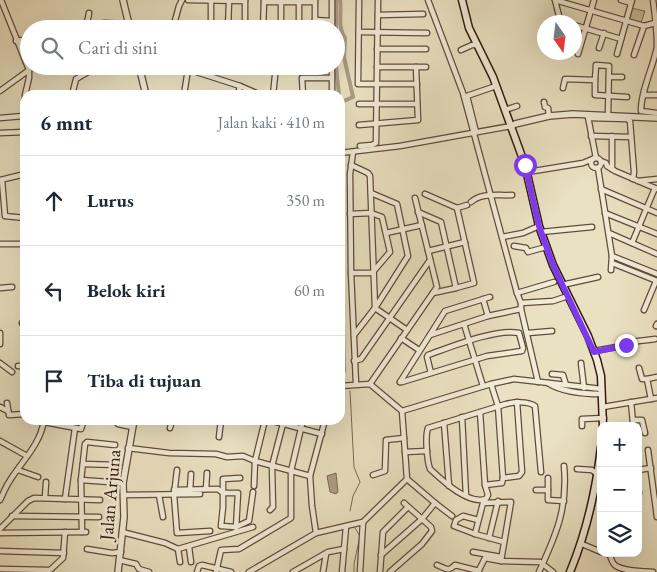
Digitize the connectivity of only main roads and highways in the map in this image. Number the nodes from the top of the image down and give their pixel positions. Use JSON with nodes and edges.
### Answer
{"nodes":[{"id":1,"x":462,"y":0,"type":"edge"},
{"id":2,"x":604,"y":422,"type":"edge"},
{"id":3,"x":597,"y":481,"type":"edge"},
{"id":4,"x":570,"y":572,"type":"edge"}],
"edges":[{"from":1,"to":2,"type":"main road"},
{"from":3,"to":4,"type":"main road"}]}
